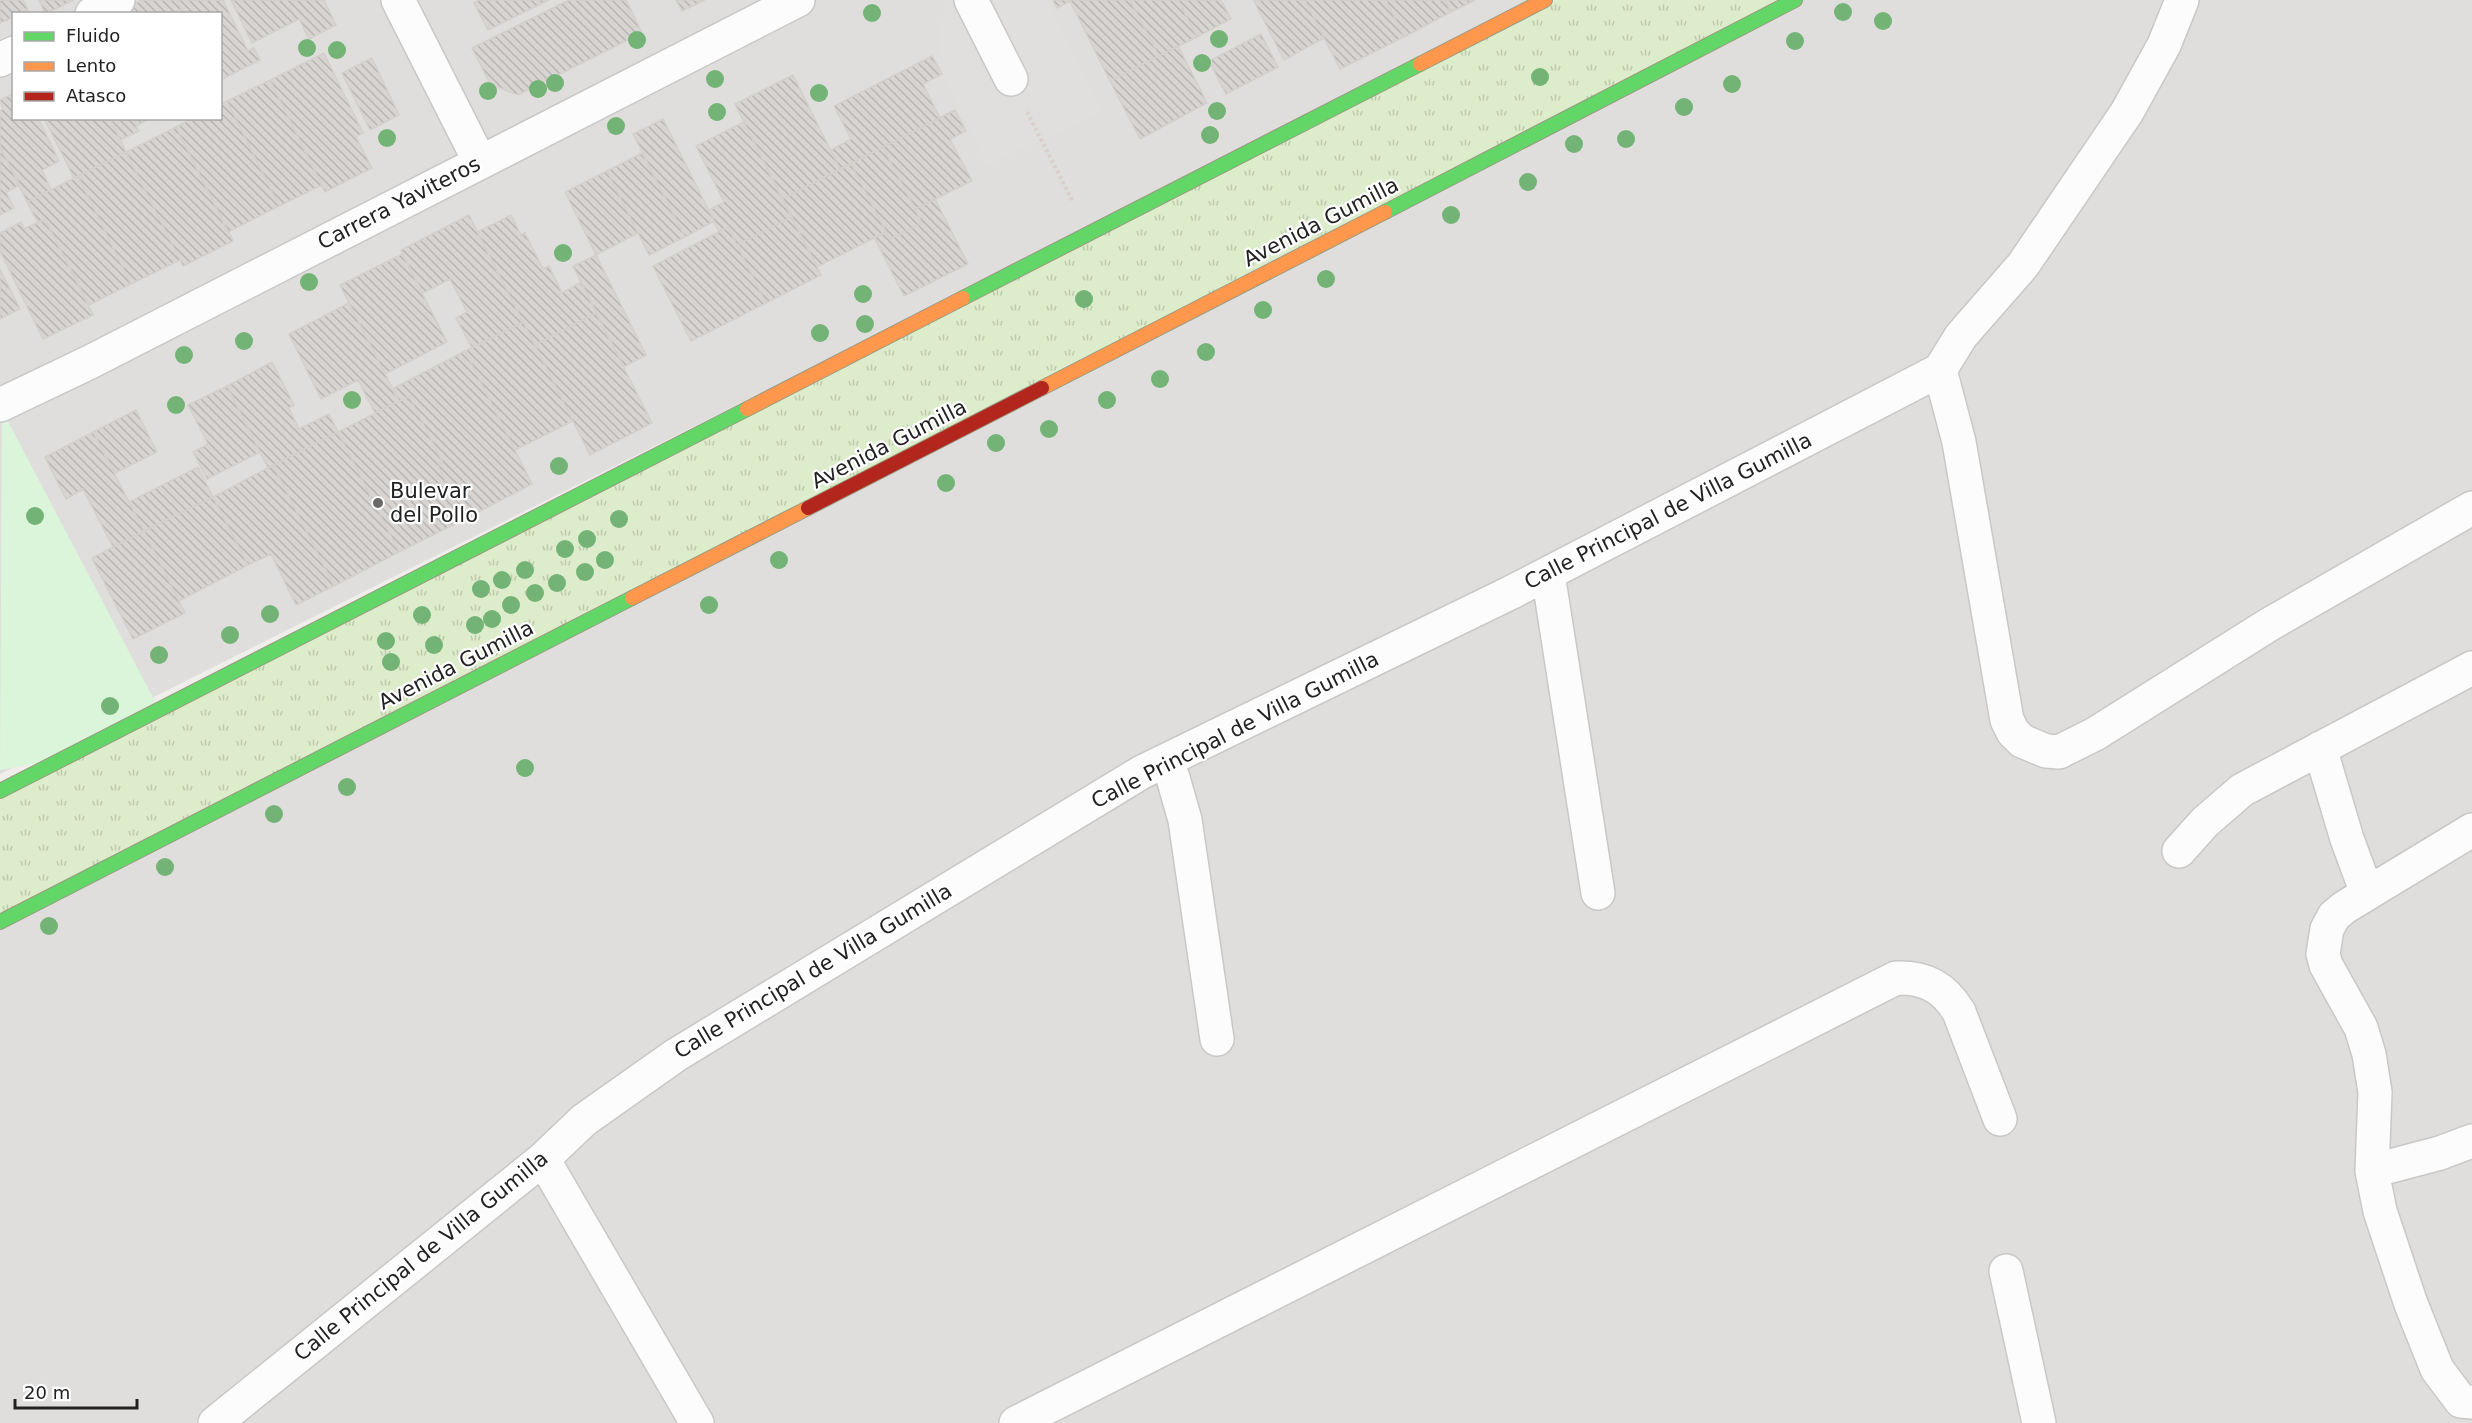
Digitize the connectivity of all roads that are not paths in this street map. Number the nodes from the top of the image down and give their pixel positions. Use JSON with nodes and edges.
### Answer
{"nodes":[{"id":1,"x":118,"y":0,"type":"edge"},
{"id":2,"x":398,"y":0,"type":"edge"},
{"id":3,"x":798,"y":0,"type":"edge"},
{"id":4,"x":971,"y":0,"type":"edge"},
{"id":5,"x":1545,"y":0,"type":"edge"},
{"id":6,"x":1795,"y":0,"type":"edge"},
{"id":7,"x":2182,"y":0,"type":"edge"},
{"id":8,"x":96,"y":12,"type":"edge"},
{"id":9,"x":1011,"y":79,"type":"road end"},
{"id":10,"x":480,"y":162,"type":"junction"},
{"id":11,"x":1940,"y":370,"type":"junction"},
{"id":12,"x":0,"y":405,"type":"edge"},
{"id":13,"x":2472,"y":508,"type":"edge"},
{"id":14,"x":1548,"y":574,"type":"junction"},
{"id":15,"x":2472,"y":668,"type":"edge"},
{"id":16,"x":2320,"y":748,"type":"junction"},
{"id":17,"x":1166,"y":761,"type":"junction"},
{"id":18,"x":53,"y":764,"type":"junction"},
{"id":19,"x":0,"y":774,"type":"edge"},
{"id":20,"x":0,"y":791,"type":"edge"},
{"id":21,"x":2472,"y":830,"type":"edge"},
{"id":22,"x":2179,"y":851,"type":"dead end"},
{"id":23,"x":1598,"y":893,"type":"dead end"},
{"id":24,"x":2367,"y":893,"type":"junction"},
{"id":25,"x":0,"y":922,"type":"edge"},
{"id":26,"x":1217,"y":1039,"type":"dead end"},
{"id":27,"x":2000,"y":1119,"type":"dead end"},
{"id":28,"x":2472,"y":1141,"type":"edge"},
{"id":29,"x":543,"y":1159,"type":"junction"},
{"id":30,"x":2372,"y":1171,"type":"junction"},
{"id":31,"x":2006,"y":1271,"type":"dead end"},
{"id":32,"x":2472,"y":1402,"type":"edge"},
{"id":33,"x":215,"y":1423,"type":"edge"},
{"id":34,"x":697,"y":1423,"type":"edge"},
{"id":35,"x":1016,"y":1423,"type":"edge"},
{"id":36,"x":2039,"y":1423,"type":"edge"}],
"edges":[{"from":1,"to":8,"type":"street"},
{"from":2,"to":10,"type":"street"},
{"from":3,"to":10,"type":"street","name":"Carrera Yaviteros"},
{"from":4,"to":9,"type":"street"},
{"from":5,"to":18,"type":"main road"},
{"from":6,"to":25,"type":"main road","name":"Avenida Gumilla"},
{"from":7,"to":11,"type":"street"},
{"from":10,"to":12,"type":"street","name":"Carrera Yaviteros"},
{"from":11,"to":13,"type":"street"},
{"from":11,"to":14,"type":"street","name":"Calle Principal de Villa Gumilla"},
{"from":14,"to":17,"type":"street","name":"Calle Principal de Villa Gumilla"},
{"from":14,"to":23,"type":"street"},
{"from":15,"to":16,"type":"street"},
{"from":16,"to":22,"type":"street"},
{"from":16,"to":24,"type":"street"},
{"from":17,"to":26,"type":"street"},
{"from":17,"to":29,"type":"street","name":"Calle Principal de Villa Gumilla"},
{"from":18,"to":19,"type":"main road"},
{"from":18,"to":20,"type":"main road"},
{"from":21,"to":24,"type":"street"},
{"from":24,"to":30,"type":"street"},
{"from":27,"to":35,"type":"street"},
{"from":28,"to":30,"type":"street"},
{"from":29,"to":33,"type":"street","name":"Calle Principal de Villa Gumilla"},
{"from":29,"to":34,"type":"street"},
{"from":30,"to":32,"type":"street"},
{"from":31,"to":36,"type":"street"}]}
